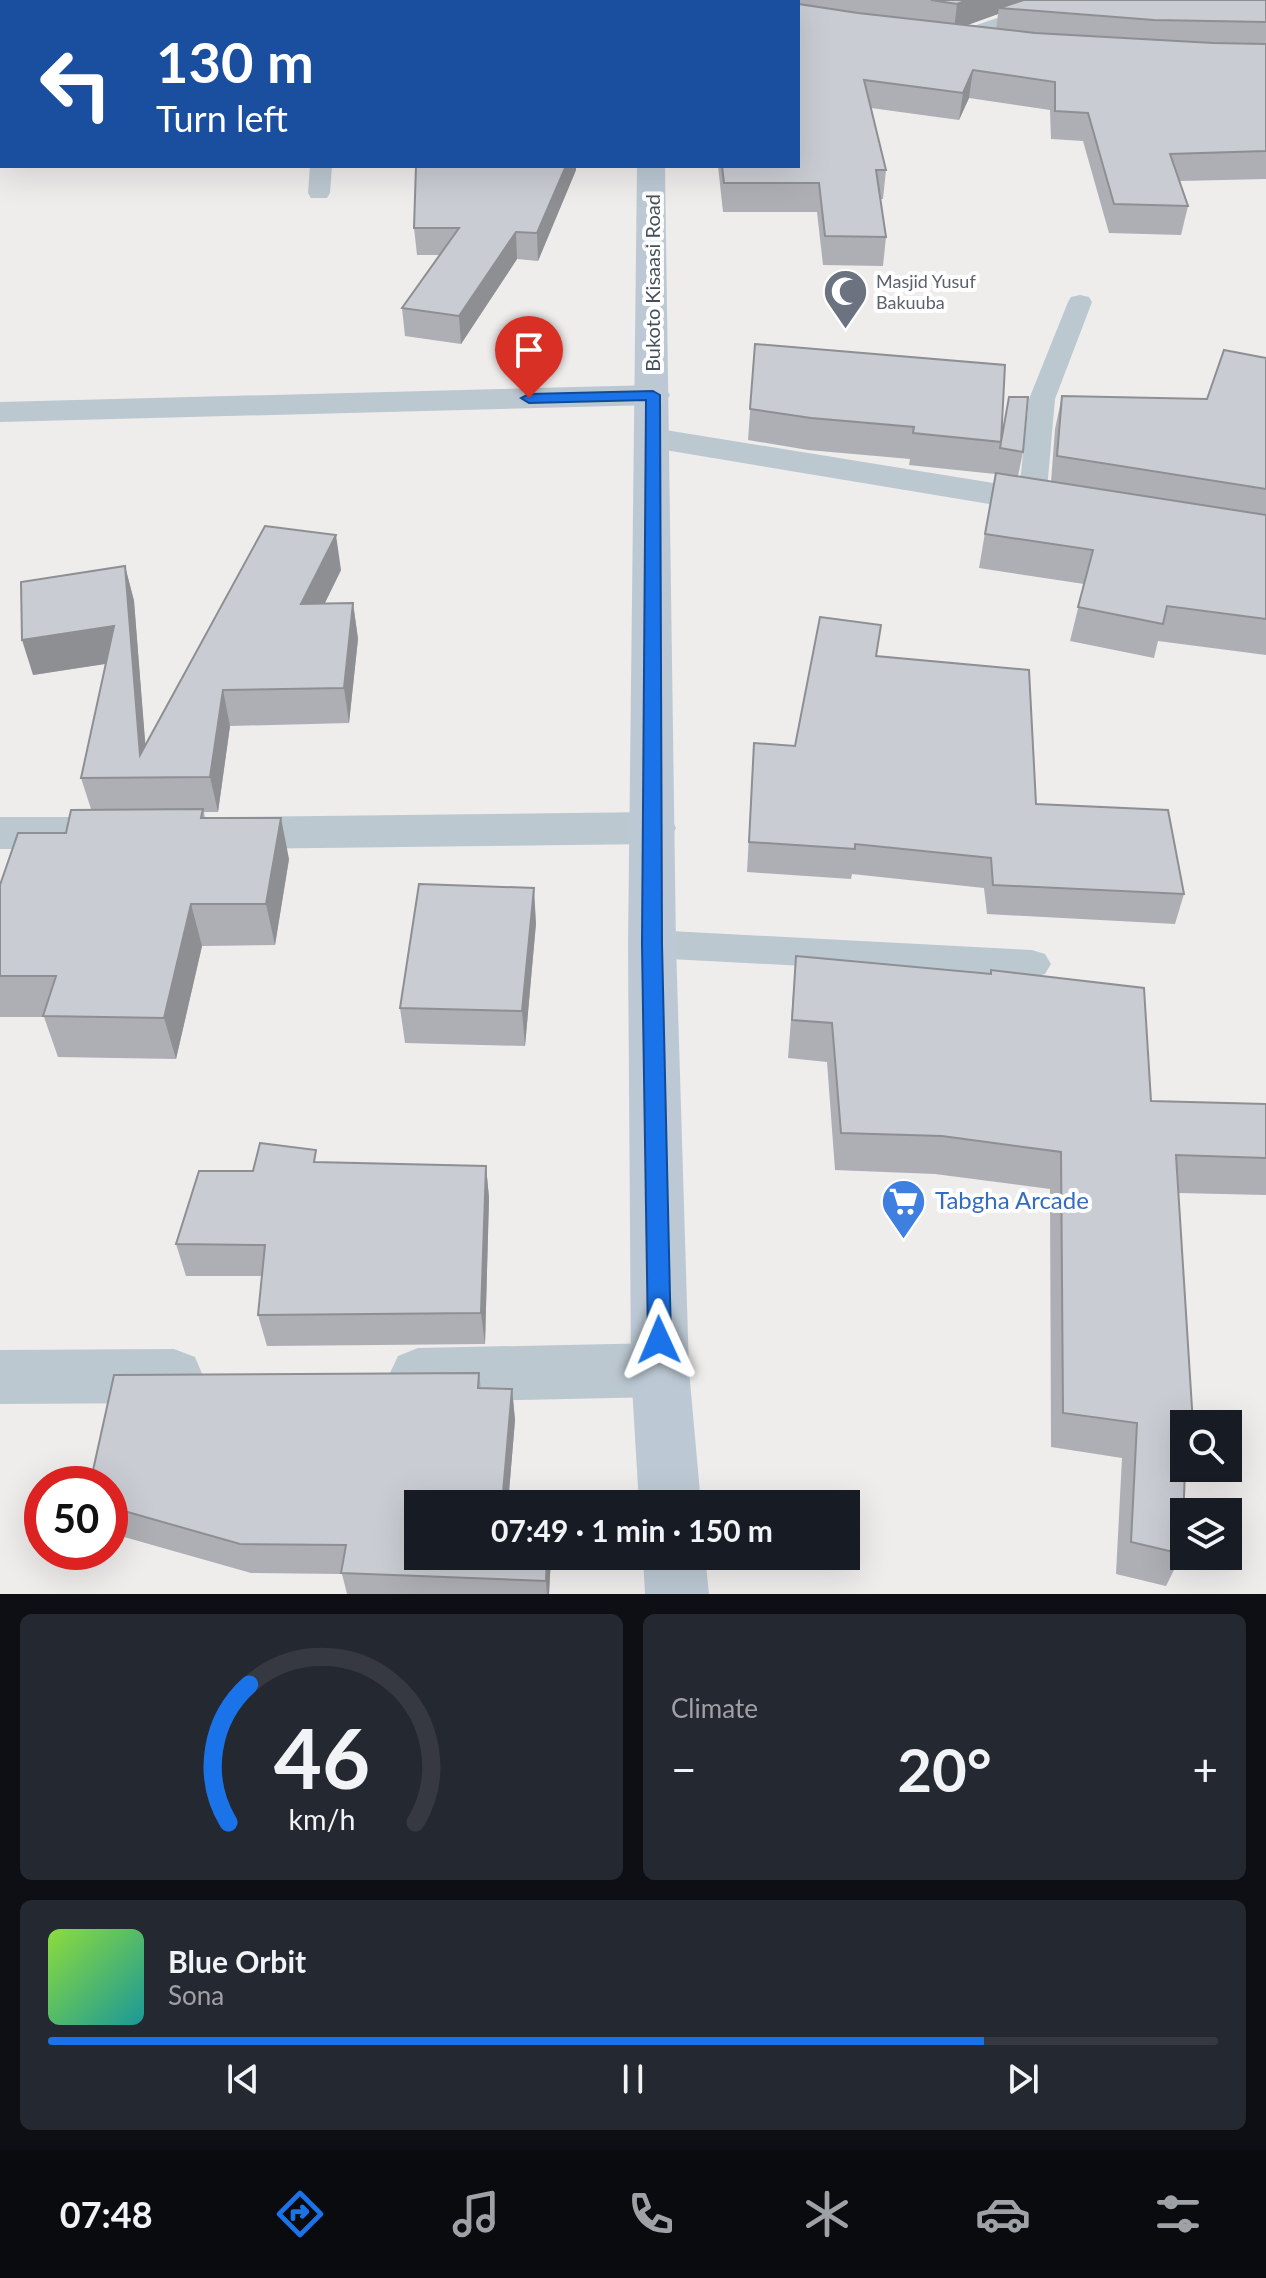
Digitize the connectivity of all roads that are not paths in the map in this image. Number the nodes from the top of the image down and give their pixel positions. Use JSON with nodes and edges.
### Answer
{"nodes":[{"id":1,"x":1068,"y":0,"type":"edge"},
{"id":2,"x":920,"y":37,"type":"edge"},
{"id":3,"x":949,"y":41,"type":"junction"},
{"id":4,"x":999,"y":48,"type":"edge"},
{"id":5,"x":321,"y":168,"type":"edge"},
{"id":6,"x":651,"y":168,"type":"edge"},
{"id":7,"x":319,"y":193,"type":"dead end"},
{"id":8,"x":1080,"y":302,"type":"dead end"},
{"id":9,"x":0,"y":412,"type":"edge"},
{"id":10,"x":653,"y":417,"type":"junction"},
{"id":11,"x":1032,"y":501,"type":"junction"},
{"id":12,"x":1079,"y":508,"type":"edge"},
{"id":13,"x":654,"y":828,"type":"junction"},
{"id":14,"x":0,"y":833,"type":"edge"},
{"id":15,"x":652,"y":944,"type":"junction"},
{"id":16,"x":1032,"y":964,"type":"dead end"},
{"id":17,"x":660,"y":1370,"type":"junction"},
{"id":18,"x":371,"y":1375,"type":"edge"},
{"id":19,"x":232,"y":1376,"type":"edge"},
{"id":20,"x":0,"y":1377,"type":"edge"},
{"id":21,"x":669,"y":1490,"type":"edge"},
{"id":22,"x":675,"y":1570,"type":"edge"},
{"id":23,"x":677,"y":1594,"type":"edge"}],
"edges":[{"from":1,"to":3,"type":"lane"},
{"from":2,"to":3,"type":"street"},
{"from":3,"to":4,"type":"street"},
{"from":5,"to":7,"type":"lane"},
{"from":6,"to":10,"type":"main road","name":"Bukoto Kisaasi Road"},
{"from":8,"to":11,"type":"lane"},
{"from":9,"to":10,"type":"street"},
{"from":10,"to":11,"type":"street"},
{"from":10,"to":13,"type":"main road","name":"Bukoto Kisaasi Road"},
{"from":11,"to":12,"type":"street"},
{"from":13,"to":14,"type":"street"},
{"from":13,"to":15,"type":"main road","name":"Bukoto Kisaasi Road"},
{"from":15,"to":16,"type":"lane"},
{"from":15,"to":17,"type":"main road","name":"Bukoto Kisaasi Road"},
{"from":17,"to":18,"type":"street"},
{"from":17,"to":21,"type":"main road","name":"Bukoto Kisaasi Road"},
{"from":19,"to":20,"type":"street"},
{"from":22,"to":23,"type":"main road"}]}
